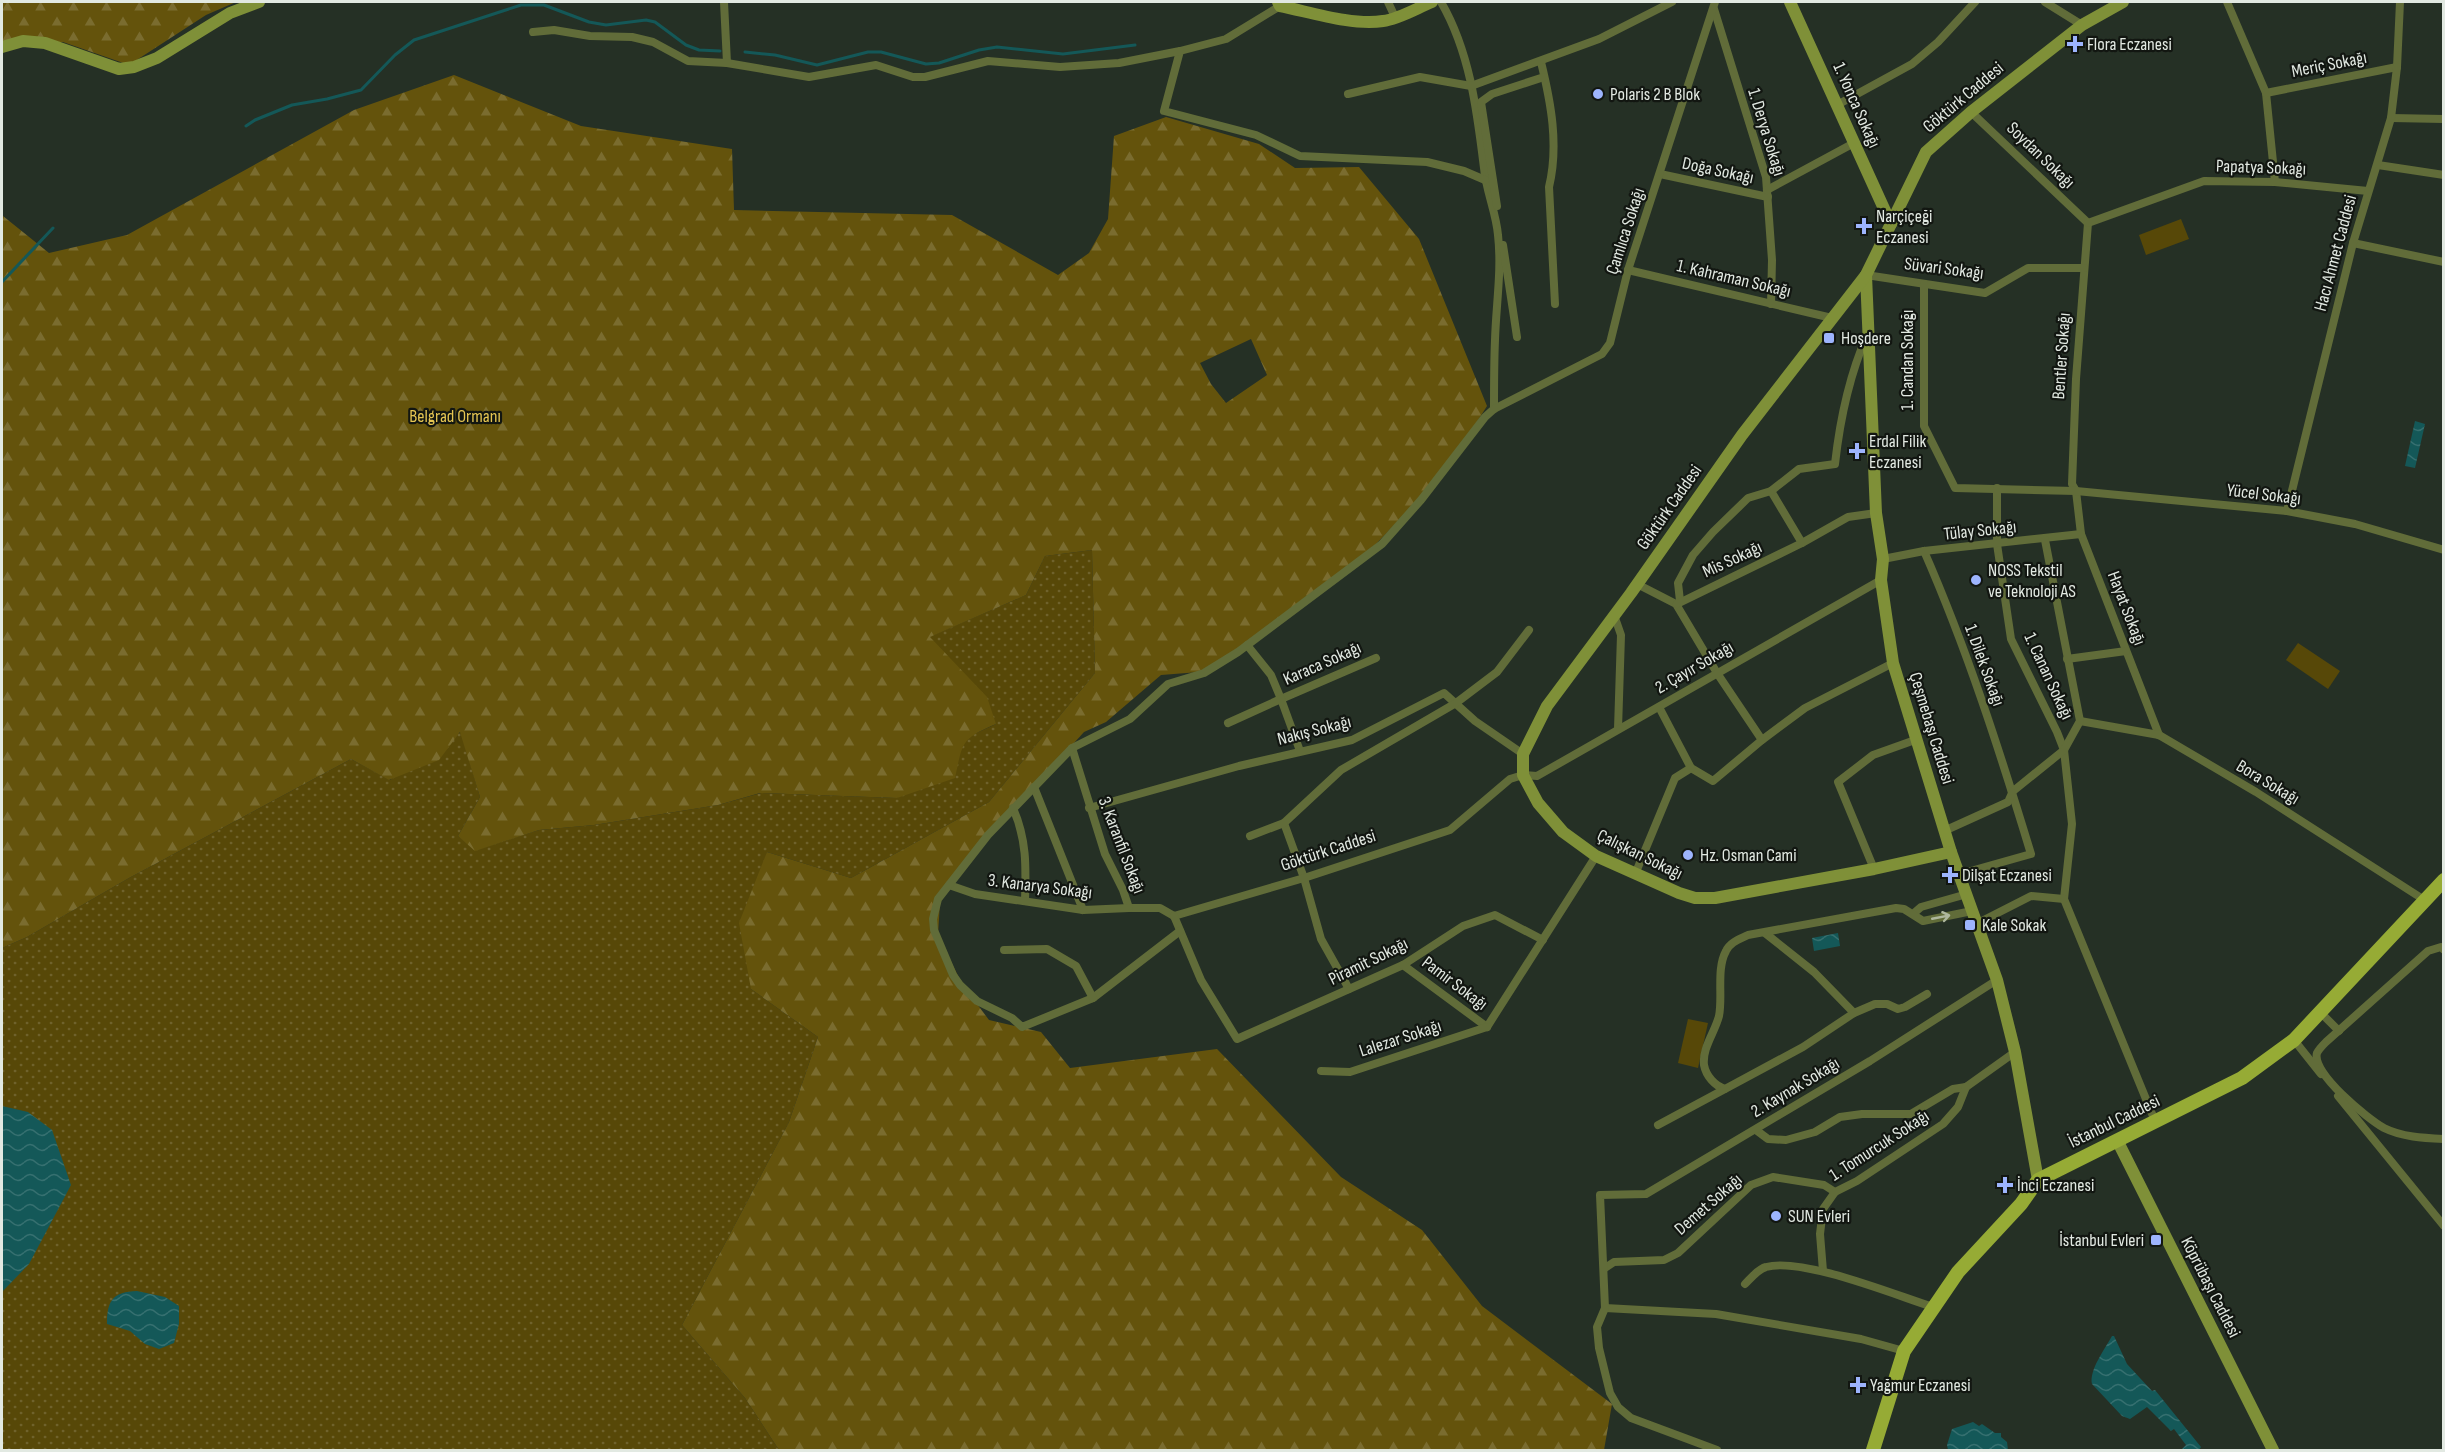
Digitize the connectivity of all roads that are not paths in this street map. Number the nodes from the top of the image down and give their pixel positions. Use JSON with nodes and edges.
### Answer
{"nodes":[{"id":1,"x":259,"y":2,"type":"edge"},
{"id":2,"x":724,"y":2,"type":"edge"},
{"id":3,"x":1388,"y":2,"type":"edge"},
{"id":4,"x":1432,"y":2,"type":"edge"},
{"id":5,"x":1441,"y":2,"type":"edge"},
{"id":6,"x":1672,"y":2,"type":"edge"},
{"id":7,"x":1790,"y":2,"type":"edge"},
{"id":8,"x":1975,"y":2,"type":"edge"},
{"id":9,"x":2045,"y":2,"type":"edge"},
{"id":10,"x":2123,"y":2,"type":"edge"},
{"id":11,"x":2227,"y":2,"type":"edge"},
{"id":12,"x":2400,"y":2,"type":"edge"},
{"id":13,"x":1279,"y":4,"type":"edge"},
{"id":14,"x":1714,"y":5,"type":"edge"},
{"id":15,"x":1395,"y":17,"type":"junction"},
{"id":16,"x":2082,"y":25,"type":"junction"},
{"id":17,"x":533,"y":32,"type":"dead end"},
{"id":18,"x":2,"y":46,"type":"edge"},
{"id":19,"x":1180,"y":51,"type":"junction"},
{"id":20,"x":1540,"y":62,"type":"junction"},
{"id":21,"x":727,"y":63,"type":"junction"},
{"id":22,"x":2397,"y":68,"type":"junction"},
{"id":23,"x":1544,"y":77,"type":"junction"},
{"id":24,"x":1472,"y":86,"type":"junction"},
{"id":25,"x":2266,"y":93,"type":"junction"},
{"id":26,"x":1348,"y":94,"type":"dead end"},
{"id":27,"x":1837,"y":105,"type":"junction"},
{"id":28,"x":1971,"y":112,"type":"junction"},
{"id":29,"x":2391,"y":118,"type":"junction"},
{"id":30,"x":2444,"y":119,"type":"edge"},
{"id":31,"x":1854,"y":143,"type":"junction"},
{"id":32,"x":2378,"y":165,"type":"junction"},
{"id":33,"x":1660,"y":174,"type":"junction"},
{"id":34,"x":2444,"y":175,"type":"edge"},
{"id":35,"x":1485,"y":180,"type":"junction"},
{"id":36,"x":2275,"y":182,"type":"junction"},
{"id":37,"x":2368,"y":191,"type":"junction"},
{"id":38,"x":1767,"y":194,"type":"junction"},
{"id":39,"x":2088,"y":223,"type":"junction"},
{"id":40,"x":1891,"y":224,"type":"junction"},
{"id":41,"x":2353,"y":243,"type":"junction"},
{"id":42,"x":2444,"y":262,"type":"edge"},
{"id":43,"x":2084,"y":268,"type":"junction"},
{"id":44,"x":1628,"y":270,"type":"junction"},
{"id":45,"x":1866,"y":274,"type":"junction"},
{"id":46,"x":1924,"y":284,"type":"junction"},
{"id":47,"x":1555,"y":304,"type":"dead end"},
{"id":48,"x":1771,"y":304,"type":"junction"},
{"id":49,"x":1832,"y":318,"type":"junction"},
{"id":50,"x":1869,"y":330,"type":"junction"},
{"id":51,"x":1517,"y":337,"type":"dead end"},
{"id":52,"x":1494,"y":409,"type":"junction"},
{"id":53,"x":1997,"y":488,"type":"junction"},
{"id":54,"x":1771,"y":491,"type":"junction"},
{"id":55,"x":2076,"y":491,"type":"junction"},
{"id":56,"x":2287,"y":512,"type":"junction"},
{"id":57,"x":1876,"y":513,"type":"junction"},
{"id":58,"x":2080,"y":534,"type":"junction"},
{"id":59,"x":2044,"y":540,"type":"junction"},
{"id":60,"x":1802,"y":543,"type":"junction"},
{"id":61,"x":1997,"y":544,"type":"junction"},
{"id":62,"x":2444,"y":550,"type":"edge"},
{"id":63,"x":1924,"y":551,"type":"junction"},
{"id":64,"x":1883,"y":559,"type":"junction"},
{"id":65,"x":1881,"y":580,"type":"junction"},
{"id":66,"x":1638,"y":584,"type":"junction"},
{"id":67,"x":1678,"y":603,"type":"junction"},
{"id":68,"x":1614,"y":615,"type":"junction"},
{"id":69,"x":1529,"y":630,"type":"dead end"},
{"id":70,"x":1247,"y":645,"type":"junction"},
{"id":71,"x":2126,"y":651,"type":"junction"},
{"id":72,"x":1376,"y":657,"type":"dead end"},
{"id":73,"x":2067,"y":659,"type":"junction"},
{"id":74,"x":1893,"y":663,"type":"junction"},
{"id":75,"x":1717,"y":673,"type":"junction"},
{"id":76,"x":1281,"y":699,"type":"junction"},
{"id":77,"x":1456,"y":703,"type":"junction"},
{"id":78,"x":1659,"y":707,"type":"junction"},
{"id":79,"x":2080,"y":721,"type":"junction"},
{"id":80,"x":1228,"y":723,"type":"dead end"},
{"id":81,"x":1618,"y":729,"type":"junction"},
{"id":82,"x":2159,"y":735,"type":"junction"},
{"id":83,"x":1762,"y":740,"type":"junction"},
{"id":84,"x":1915,"y":740,"type":"junction"},
{"id":85,"x":1072,"y":748,"type":"junction"},
{"id":86,"x":2064,"y":750,"type":"junction"},
{"id":87,"x":1300,"y":751,"type":"junction"},
{"id":88,"x":1523,"y":754,"type":"junction"},
{"id":89,"x":1691,"y":768,"type":"junction"},
{"id":90,"x":1523,"y":775,"type":"junction"},
{"id":91,"x":1034,"y":786,"type":"junction"},
{"id":92,"x":2012,"y":792,"type":"junction"},
{"id":93,"x":1013,"y":808,"type":"junction"},
{"id":94,"x":1089,"y":808,"type":"junction"},
{"id":95,"x":1284,"y":823,"type":"junction"},
{"id":96,"x":1944,"y":831,"type":"junction"},
{"id":97,"x":1250,"y":836,"type":"dead end"},
{"id":98,"x":1951,"y":852,"type":"junction"},
{"id":99,"x":1596,"y":856,"type":"junction"},
{"id":100,"x":1874,"y":869,"type":"junction"},
{"id":101,"x":1636,"y":872,"type":"junction"},
{"id":102,"x":1960,"y":874,"type":"junction"},
{"id":103,"x":1304,"y":878,"type":"junction"},
{"id":104,"x":2444,"y":880,"type":"edge"},
{"id":105,"x":949,"y":885,"type":"junction"},
{"id":106,"x":1967,"y":894,"type":"junction"},
{"id":107,"x":2064,"y":899,"type":"junction"},
{"id":108,"x":1025,"y":901,"type":"junction"},
{"id":109,"x":2426,"y":901,"type":"junction"},
{"id":110,"x":1129,"y":908,"type":"junction"},
{"id":111,"x":1083,"y":909,"type":"junction"},
{"id":112,"x":1972,"y":911,"type":"junction"},
{"id":113,"x":1913,"y":914,"type":"junction"},
{"id":114,"x":1174,"y":916,"type":"junction"},
{"id":115,"x":1977,"y":924,"type":"junction"},
{"id":116,"x":1180,"y":931,"type":"junction"},
{"id":117,"x":1765,"y":933,"type":"junction"},
{"id":118,"x":1543,"y":940,"type":"junction"},
{"id":119,"x":1004,"y":950,"type":"dead end"},
{"id":120,"x":2444,"y":950,"type":"edge"},
{"id":121,"x":1403,"y":965,"type":"junction"},
{"id":122,"x":1997,"y":980,"type":"junction"},
{"id":123,"x":1349,"y":989,"type":"junction"},
{"id":124,"x":1927,"y":994,"type":"dead end"},
{"id":125,"x":1093,"y":998,"type":"junction"},
{"id":126,"x":2320,"y":1012,"type":"junction"},
{"id":127,"x":1854,"y":1013,"type":"junction"},
{"id":128,"x":1487,"y":1027,"type":"junction"},
{"id":129,"x":2339,"y":1031,"type":"junction"},
{"id":130,"x":2294,"y":1040,"type":"junction"},
{"id":131,"x":2015,"y":1052,"type":"junction"},
{"id":132,"x":1321,"y":1071,"type":"dead end"},
{"id":133,"x":1966,"y":1087,"type":"junction"},
{"id":134,"x":1725,"y":1089,"type":"junction"},
{"id":135,"x":2155,"y":1122,"type":"junction"},
{"id":136,"x":1658,"y":1125,"type":"dead end"},
{"id":137,"x":1756,"y":1130,"type":"junction"},
{"id":138,"x":2444,"y":1139,"type":"edge"},
{"id":139,"x":2117,"y":1140,"type":"junction"},
{"id":140,"x":2038,"y":1180,"type":"junction"},
{"id":141,"x":1835,"y":1192,"type":"junction"},
{"id":142,"x":2444,"y":1226,"type":"edge"},
{"id":143,"x":1605,"y":1268,"type":"junction"},
{"id":144,"x":1822,"y":1271,"type":"junction"},
{"id":145,"x":1745,"y":1284,"type":"dead end"},
{"id":146,"x":1933,"y":1307,"type":"junction"},
{"id":147,"x":1605,"y":1308,"type":"junction"},
{"id":148,"x":1904,"y":1351,"type":"junction"},
{"id":149,"x":1717,"y":1450,"type":"edge"},
{"id":150,"x":1873,"y":1450,"type":"edge"},
{"id":151,"x":2273,"y":1450,"type":"edge"}],
"edges":[{"from":1,"to":18,"type":"main road"},
{"from":2,"to":21,"type":"street"},
{"from":3,"to":15,"type":"street"},
{"from":4,"to":15,"type":"main road"},
{"from":5,"to":24,"type":"street"},
{"from":6,"to":20,"type":"street"},
{"from":7,"to":27,"type":"main road","name":"1. Yonca Sokağı"},
{"from":8,"to":27,"type":"street"},
{"from":9,"to":16,"type":"street"},
{"from":10,"to":16,"type":"main road","name":"Göktürk Caddesi"},
{"from":11,"to":25,"type":"street"},
{"from":12,"to":22,"type":"street","name":"Hacı Ahmet Caddesi"},
{"from":13,"to":15,"type":"main road"},
{"from":13,"to":19,"type":"street"},
{"from":14,"to":33,"type":"street","name":"Çamlıca Sokağı"},
{"from":14,"to":38,"type":"street","name":"1. Derya Sokağı"},
{"from":16,"to":28,"type":"main road","name":"Göktürk Caddesi"},
{"from":17,"to":21,"type":"street"},
{"from":19,"to":21,"type":"street"},
{"from":19,"to":35,"type":"street"},
{"from":20,"to":23,"type":"street"},
{"from":20,"to":24,"type":"street"},
{"from":22,"to":25,"type":"street","name":"Meriç Sokağı"},
{"from":22,"to":29,"type":"street","name":"Hacı Ahmet Caddesi"},
{"from":23,"to":47,"type":"street"},
{"from":23,"to":51,"type":"street"},
{"from":24,"to":26,"type":"street"},
{"from":24,"to":35,"type":"street"},
{"from":25,"to":36,"type":"street"},
{"from":27,"to":31,"type":"main road","name":"1. Yonca Sokağı"},
{"from":28,"to":39,"type":"street","name":"Soydan Sokağı"},
{"from":28,"to":40,"type":"main road","name":"Göktürk Caddesi"},
{"from":29,"to":30,"type":"street"},
{"from":29,"to":32,"type":"street","name":"Hacı Ahmet Caddesi"},
{"from":31,"to":38,"type":"street"},
{"from":31,"to":40,"type":"main road","name":"1. Yonca Sokağı"},
{"from":32,"to":34,"type":"street"},
{"from":32,"to":37,"type":"street","name":"Hacı Ahmet Caddesi"},
{"from":33,"to":38,"type":"street","name":"Doğa Sokağı"},
{"from":33,"to":44,"type":"street","name":"Çamlıca Sokağı"},
{"from":35,"to":52,"type":"street"},
{"from":36,"to":37,"type":"street","name":"Papatya Sokağı"},
{"from":36,"to":39,"type":"street","name":"Papatya Sokağı"},
{"from":37,"to":41,"type":"street","name":"Hacı Ahmet Caddesi"},
{"from":38,"to":48,"type":"street","name":"1. Derya Sokağı"},
{"from":39,"to":43,"type":"street","name":"Bentler Sokağı"},
{"from":40,"to":45,"type":"main road","name":"Göktürk Caddesi"},
{"from":41,"to":42,"type":"street"},
{"from":41,"to":56,"type":"street","name":"Hacı Ahmet Caddesi"},
{"from":43,"to":46,"type":"street","name":"Süvari Sokağı"},
{"from":43,"to":55,"type":"street","name":"Bentler Sokağı"},
{"from":44,"to":48,"type":"street","name":"1. Kahraman Sokağı"},
{"from":44,"to":52,"type":"street","name":"Çamlıca Sokağı"},
{"from":45,"to":46,"type":"street","name":"Süvari Sokağı"},
{"from":45,"to":49,"type":"main road","name":"Göktürk Caddesi"},
{"from":45,"to":50,"type":"main road","name":"Çeşmebaşı Caddesi"},
{"from":46,"to":53,"type":"street","name":"1. Candan Sokağı"},
{"from":48,"to":49,"type":"street","name":"1. Kahraman Sokağı"},
{"from":49,"to":66,"type":"main road","name":"Göktürk Caddesi"},
{"from":50,"to":54,"type":"street"},
{"from":50,"to":57,"type":"main road","name":"Çeşmebaşı Caddesi"},
{"from":52,"to":70,"type":"street"},
{"from":53,"to":55,"type":"street","name":"1. Candan Sokağı"},
{"from":53,"to":61,"type":"street","name":"1. Canan Sokağı"},
{"from":54,"to":60,"type":"street"},
{"from":54,"to":67,"type":"street"},
{"from":55,"to":56,"type":"street","name":"Yücel Sokağı"},
{"from":55,"to":58,"type":"street","name":"Hayat Sokağı"},
{"from":56,"to":62,"type":"street","name":"Yücel Sokağı"},
{"from":57,"to":60,"type":"street","name":"Mis Sokağı"},
{"from":57,"to":64,"type":"main road","name":"Çeşmebaşı Caddesi"},
{"from":58,"to":59,"type":"street","name":"Tülay Sokağı"},
{"from":58,"to":71,"type":"street","name":"Hayat Sokağı"},
{"from":59,"to":61,"type":"street","name":"Tülay Sokağı"},
{"from":59,"to":73,"type":"street"},
{"from":60,"to":67,"type":"street","name":"Mis Sokağı"},
{"from":61,"to":63,"type":"street","name":"Tülay Sokağı"},
{"from":61,"to":86,"type":"street","name":"1. Canan Sokağı"},
{"from":63,"to":64,"type":"street","name":"Tülay Sokağı"},
{"from":63,"to":92,"type":"street","name":"1. Dilek Sokağı"},
{"from":64,"to":65,"type":"main road","name":"Çeşmebaşı Caddesi"},
{"from":65,"to":74,"type":"main road","name":"Çeşmebaşı Caddesi"},
{"from":65,"to":75,"type":"street","name":"2. Çayır Sokağı"},
{"from":66,"to":67,"type":"street"},
{"from":66,"to":68,"type":"main road","name":"Göktürk Caddesi"},
{"from":67,"to":75,"type":"street"},
{"from":68,"to":81,"type":"street"},
{"from":68,"to":88,"type":"main road","name":"Göktürk Caddesi"},
{"from":69,"to":77,"type":"street"},
{"from":70,"to":76,"type":"street"},
{"from":70,"to":85,"type":"street"},
{"from":71,"to":73,"type":"street"},
{"from":71,"to":82,"type":"street","name":"Hayat Sokağı"},
{"from":72,"to":76,"type":"street","name":"Karaca Sokağı"},
{"from":73,"to":79,"type":"street"},
{"from":74,"to":83,"type":"street"},
{"from":74,"to":84,"type":"main road","name":"Çeşmebaşı Caddesi"},
{"from":75,"to":78,"type":"street","name":"2. Çayır Sokağı"},
{"from":75,"to":83,"type":"street"},
{"from":76,"to":80,"type":"street","name":"Karaca Sokağı"},
{"from":76,"to":87,"type":"street"},
{"from":77,"to":87,"type":"street","name":"Nakış Sokağı"},
{"from":77,"to":88,"type":"street"},
{"from":77,"to":95,"type":"street"},
{"from":78,"to":81,"type":"street","name":"2. Çayır Sokağı"},
{"from":78,"to":89,"type":"street"},
{"from":79,"to":82,"type":"street","name":"Bora Sokağı"},
{"from":79,"to":86,"type":"street"},
{"from":81,"to":90,"type":"street","name":"2. Çayır Sokağı"},
{"from":82,"to":109,"type":"street","name":"Bora Sokağı"},
{"from":83,"to":89,"type":"street"},
{"from":84,"to":96,"type":"main road","name":"Çeşmebaşı Caddesi"},
{"from":84,"to":100,"type":"street"},
{"from":85,"to":91,"type":"street"},
{"from":85,"to":94,"type":"street","name":"3. Karanfil Sokağı"},
{"from":86,"to":92,"type":"street"},
{"from":86,"to":107,"type":"street","name":"1. Canan Sokağı"},
{"from":87,"to":94,"type":"street","name":"Nakış Sokağı"},
{"from":88,"to":90,"type":"main road","name":"Göktürk Caddesi"},
{"from":89,"to":101,"type":"street"},
{"from":90,"to":99,"type":"main road","name":"Çalışkan Sokağı"},
{"from":90,"to":103,"type":"street","name":"Göktürk Caddesi"},
{"from":91,"to":93,"type":"street"},
{"from":91,"to":111,"type":"street"},
{"from":92,"to":96,"type":"street"},
{"from":92,"to":102,"type":"street","name":"1. Dilek Sokağı"},
{"from":93,"to":105,"type":"street"},
{"from":93,"to":108,"type":"street"},
{"from":94,"to":110,"type":"street","name":"3. Karanfil Sokağı"},
{"from":95,"to":97,"type":"street"},
{"from":95,"to":103,"type":"street"},
{"from":96,"to":98,"type":"main road","name":"Çeşmebaşı Caddesi"},
{"from":98,"to":100,"type":"main road","name":"Çalışkan Sokağı"},
{"from":98,"to":102,"type":"main road","name":"Çeşmebaşı Caddesi"},
{"from":99,"to":101,"type":"main road","name":"Çalışkan Sokağı"},
{"from":99,"to":118,"type":"street"},
{"from":100,"to":101,"type":"main road","name":"Çalışkan Sokağı"},
{"from":102,"to":106,"type":"main road","name":"Çeşmebaşı Caddesi"},
{"from":103,"to":114,"type":"street","name":"Göktürk Caddesi"},
{"from":103,"to":123,"type":"street"},
{"from":104,"to":109,"type":"main road","name":"İstanbul Caddesi"},
{"from":105,"to":108,"type":"street","name":"3. Kanarya Sokağı"},
{"from":105,"to":125,"type":"street"},
{"from":106,"to":112,"type":"main road","name":"Çeşmebaşı Caddesi"},
{"from":106,"to":113,"type":"street"},
{"from":107,"to":115,"type":"street"},
{"from":107,"to":135,"type":"street"},
{"from":108,"to":111,"type":"street","name":"3. Kanarya Sokağı"},
{"from":109,"to":126,"type":"main road","name":"İstanbul Caddesi"},
{"from":110,"to":111,"type":"street","name":"3. Kanarya Sokağı"},
{"from":110,"to":114,"type":"street","name":"3. Karanfil Sokağı"},
{"from":113,"to":112,"type":"street","one_way":true},
{"from":112,"to":115,"type":"main road","name":"Çeşmebaşı Caddesi"},
{"from":113,"to":117,"type":"street"},
{"from":114,"to":116,"type":"street"},
{"from":115,"to":122,"type":"main road","name":"Çeşmebaşı Caddesi"},
{"from":116,"to":123,"type":"street","name":"Piramit Sokağı"},
{"from":116,"to":125,"type":"street"},
{"from":117,"to":127,"type":"street"},
{"from":117,"to":134,"type":"street"},
{"from":118,"to":121,"type":"street","name":"Piramit Sokağı"},
{"from":118,"to":128,"type":"street"},
{"from":119,"to":125,"type":"street"},
{"from":120,"to":129,"type":"street"},
{"from":121,"to":123,"type":"street","name":"Piramit Sokağı"},
{"from":121,"to":128,"type":"street","name":"Pamir Sokağı"},
{"from":122,"to":131,"type":"main road","name":"Çeşmebaşı Caddesi"},
{"from":122,"to":137,"type":"street","name":"2. Kaynak Sokağı"},
{"from":124,"to":127,"type":"street"},
{"from":126,"to":129,"type":"street"},
{"from":126,"to":130,"type":"main road","name":"İstanbul Caddesi"},
{"from":127,"to":134,"type":"street"},
{"from":128,"to":132,"type":"street","name":"Lalezar Sokağı"},
{"from":129,"to":138,"type":"street"},
{"from":130,"to":135,"type":"main road","name":"İstanbul Caddesi"},
{"from":130,"to":142,"type":"street"},
{"from":131,"to":133,"type":"street"},
{"from":131,"to":140,"type":"main road","name":"Çeşmebaşı Caddesi"},
{"from":133,"to":137,"type":"street"},
{"from":133,"to":141,"type":"street","name":"1. Tomurcuk Sokağı"},
{"from":134,"to":136,"type":"street"},
{"from":135,"to":139,"type":"main road","name":"İstanbul Caddesi"},
{"from":137,"to":143,"type":"street","name":"2. Kaynak Sokağı"},
{"from":139,"to":140,"type":"main road","name":"İstanbul Caddesi"},
{"from":139,"to":151,"type":"main road","name":"Köprübaşı Caddesi"},
{"from":140,"to":146,"type":"main road","name":"İstanbul Caddesi"},
{"from":141,"to":143,"type":"street","name":"Demet Sokağı"},
{"from":141,"to":144,"type":"street","name":"1. Tomurcuk Sokağı"},
{"from":143,"to":147,"type":"street"},
{"from":144,"to":145,"type":"street"},
{"from":144,"to":146,"type":"street"},
{"from":146,"to":148,"type":"main road","name":"İstanbul Caddesi"},
{"from":147,"to":148,"type":"street"},
{"from":147,"to":149,"type":"street"},
{"from":148,"to":150,"type":"main road","name":"İstanbul Caddesi"}]}
